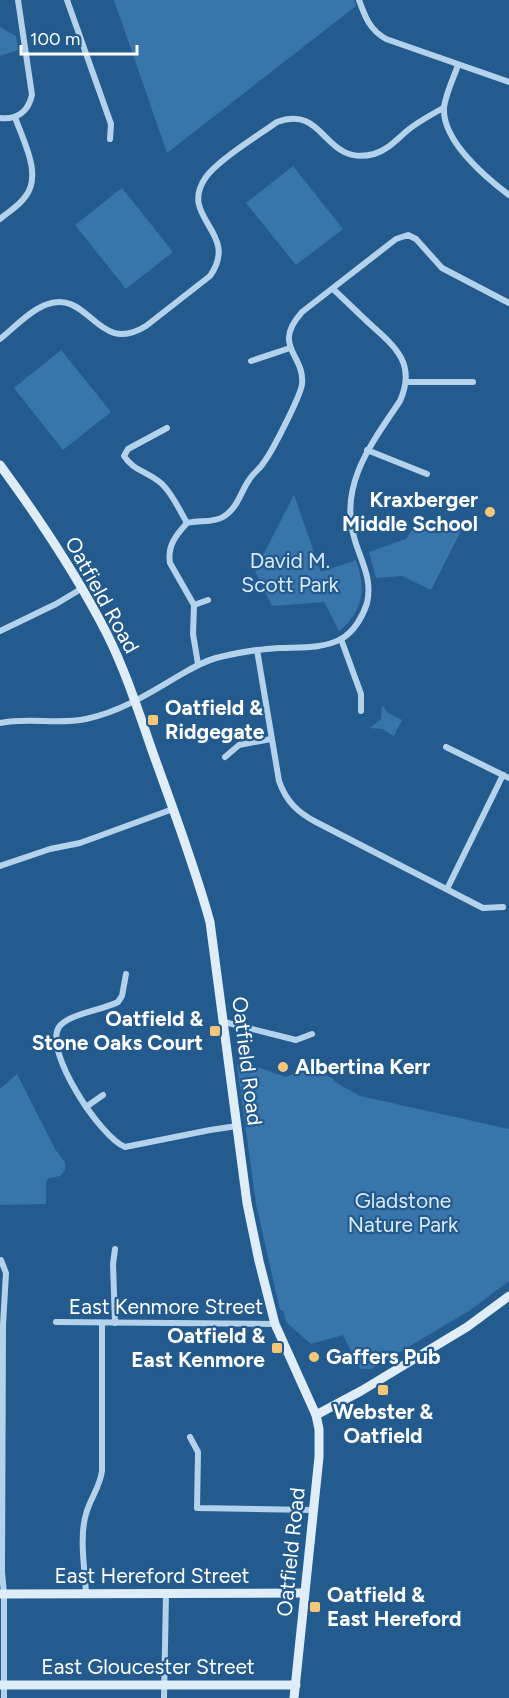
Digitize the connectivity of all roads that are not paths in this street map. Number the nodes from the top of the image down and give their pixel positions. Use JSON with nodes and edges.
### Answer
{"nodes":[{"id":1,"x":18,"y":0,"type":"edge"},
{"id":2,"x":67,"y":0,"type":"edge"},
{"id":3,"x":359,"y":0,"type":"edge"},
{"id":4,"x":458,"y":65,"type":"junction"},
{"id":5,"x":509,"y":82,"type":"edge"},
{"id":6,"x":443,"y":108,"type":"junction"},
{"id":7,"x":15,"y":117,"type":"junction"},
{"id":8,"x":0,"y":118,"type":"edge"},
{"id":9,"x":110,"y":139,"type":"dead end"},
{"id":10,"x":509,"y":195,"type":"edge"},
{"id":11,"x":0,"y":219,"type":"edge"},
{"id":12,"x":333,"y":289,"type":"junction"},
{"id":13,"x":509,"y":303,"type":"edge"},
{"id":14,"x":0,"y":339,"type":"edge"},
{"id":15,"x":290,"y":348,"type":"junction"},
{"id":16,"x":251,"y":361,"type":"dead end"},
{"id":17,"x":406,"y":382,"type":"junction"},
{"id":18,"x":473,"y":382,"type":"dead end"},
{"id":19,"x":167,"y":428,"type":"dead end"},
{"id":20,"x":367,"y":450,"type":"junction"},
{"id":21,"x":0,"y":465,"type":"edge"},
{"id":22,"x":428,"y":474,"type":"dead end"},
{"id":23,"x":4,"y":478,"type":"edge"},
{"id":24,"x":187,"y":523,"type":"junction"},
{"id":25,"x":81,"y":589,"type":"junction"},
{"id":26,"x":208,"y":600,"type":"dead end"},
{"id":27,"x":194,"y":605,"type":"junction"},
{"id":28,"x":0,"y":631,"type":"edge"},
{"id":29,"x":341,"y":639,"type":"junction"},
{"id":30,"x":257,"y":650,"type":"junction"},
{"id":31,"x":198,"y":664,"type":"junction"},
{"id":32,"x":135,"y":701,"type":"junction"},
{"id":33,"x":361,"y":711,"type":"dead end"},
{"id":34,"x":0,"y":723,"type":"edge"},
{"id":35,"x":271,"y":739,"type":"junction"},
{"id":36,"x":446,"y":747,"type":"dead end"},
{"id":37,"x":225,"y":757,"type":"dead end"},
{"id":38,"x":506,"y":777,"type":"edge"},
{"id":39,"x":173,"y":809,"type":"junction"},
{"id":40,"x":0,"y":866,"type":"edge"},
{"id":41,"x":447,"y":889,"type":"junction"},
{"id":42,"x":502,"y":907,"type":"dead end"},
{"id":43,"x":126,"y":974,"type":"dead end"},
{"id":44,"x":224,"y":1022,"type":"junction"},
{"id":45,"x":312,"y":1034,"type":"dead end"},
{"id":46,"x":103,"y":1095,"type":"dead end"},
{"id":47,"x":86,"y":1107,"type":"junction"},
{"id":48,"x":237,"y":1126,"type":"junction"},
{"id":49,"x":115,"y":1249,"type":"dead end"},
{"id":50,"x":1,"y":1260,"type":"edge"},
{"id":51,"x":509,"y":1296,"type":"edge"},
{"id":52,"x":56,"y":1322,"type":"dead end"},
{"id":53,"x":102,"y":1323,"type":"junction"},
{"id":54,"x":115,"y":1323,"type":"junction"},
{"id":55,"x":275,"y":1324,"type":"junction"},
{"id":56,"x":316,"y":1415,"type":"junction"},
{"id":57,"x":190,"y":1437,"type":"dead end"},
{"id":58,"x":313,"y":1510,"type":"junction"},
{"id":59,"x":304,"y":1593,"type":"junction"},
{"id":60,"x":2,"y":1594,"type":"edge"},
{"id":61,"x":86,"y":1594,"type":"junction"},
{"id":62,"x":166,"y":1594,"type":"junction"},
{"id":63,"x":2,"y":1685,"type":"edge"},
{"id":64,"x":164,"y":1685,"type":"junction"},
{"id":65,"x":296,"y":1685,"type":"junction"},
{"id":66,"x":4,"y":1698,"type":"edge"},
{"id":67,"x":164,"y":1698,"type":"edge"},
{"id":68,"x":294,"y":1698,"type":"edge"}],
"edges":[{"from":1,"to":7,"type":"street"},
{"from":2,"to":9,"type":"street"},
{"from":3,"to":4,"type":"street"},
{"from":4,"to":5,"type":"street"},
{"from":4,"to":6,"type":"street"},
{"from":6,"to":10,"type":"street"},
{"from":6,"to":14,"type":"street"},
{"from":7,"to":8,"type":"street"},
{"from":7,"to":11,"type":"street"},
{"from":12,"to":13,"type":"street"},
{"from":12,"to":15,"type":"street"},
{"from":12,"to":17,"type":"street"},
{"from":15,"to":16,"type":"street"},
{"from":15,"to":24,"type":"street"},
{"from":17,"to":18,"type":"street"},
{"from":17,"to":20,"type":"street"},
{"from":19,"to":24,"type":"street"},
{"from":20,"to":22,"type":"street"},
{"from":20,"to":29,"type":"street"},
{"from":21,"to":23,"type":"main road","name":"Oatfield Road"},
{"from":23,"to":25,"type":"main road","name":"Oatfield Road"},
{"from":24,"to":27,"type":"street"},
{"from":25,"to":28,"type":"street"},
{"from":25,"to":32,"type":"main road","name":"Oatfield Road"},
{"from":26,"to":27,"type":"street"},
{"from":27,"to":31,"type":"street"},
{"from":29,"to":30,"type":"street"},
{"from":29,"to":33,"type":"street"},
{"from":30,"to":31,"type":"street"},
{"from":30,"to":35,"type":"street"},
{"from":31,"to":32,"type":"street"},
{"from":32,"to":34,"type":"street"},
{"from":32,"to":39,"type":"main road","name":"Oatfield Road"},
{"from":35,"to":37,"type":"street"},
{"from":35,"to":41,"type":"street"},
{"from":36,"to":38,"type":"street"},
{"from":38,"to":41,"type":"street"},
{"from":39,"to":40,"type":"street"},
{"from":39,"to":44,"type":"main road","name":"Oatfield Road"},
{"from":41,"to":42,"type":"street"},
{"from":43,"to":47,"type":"street"},
{"from":44,"to":45,"type":"street"},
{"from":44,"to":48,"type":"main road","name":"Oatfield Road"},
{"from":46,"to":47,"type":"street"},
{"from":47,"to":48,"type":"street"},
{"from":48,"to":55,"type":"main road","name":"Oatfield Road"},
{"from":49,"to":54,"type":"street"},
{"from":50,"to":60,"type":"street"},
{"from":51,"to":56,"type":"main road"},
{"from":52,"to":53,"type":"street","name":"East Kenmore Street"},
{"from":53,"to":54,"type":"street","name":"East Kenmore Street"},
{"from":53,"to":61,"type":"street"},
{"from":54,"to":55,"type":"street","name":"East Kenmore Street"},
{"from":55,"to":56,"type":"main road","name":"Oatfield Road"},
{"from":56,"to":58,"type":"main road","name":"Oatfield Road"},
{"from":57,"to":58,"type":"street"},
{"from":58,"to":59,"type":"main road","name":"Oatfield Road"},
{"from":59,"to":62,"type":"main road","name":"East Hereford Street"},
{"from":59,"to":65,"type":"main road","name":"Oatfield Road"},
{"from":60,"to":61,"type":"main road","name":"East Hereford Street"},
{"from":60,"to":63,"type":"street"},
{"from":61,"to":62,"type":"main road","name":"East Hereford Street"},
{"from":62,"to":64,"type":"street"},
{"from":63,"to":64,"type":"main road","name":"East Gloucester Street"},
{"from":63,"to":66,"type":"street"},
{"from":64,"to":65,"type":"main road","name":"East Gloucester Street"},
{"from":64,"to":67,"type":"street"},
{"from":65,"to":68,"type":"main road","name":"Oatfield Road"}]}
